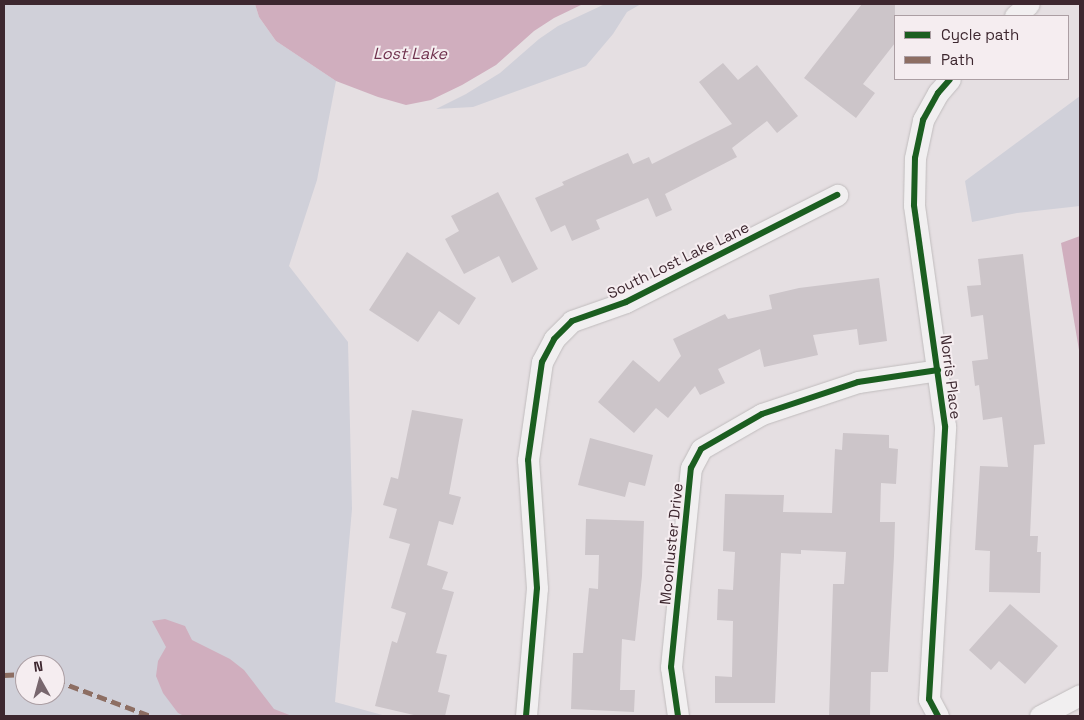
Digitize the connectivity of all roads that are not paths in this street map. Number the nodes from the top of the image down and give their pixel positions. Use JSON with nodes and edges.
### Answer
{"nodes":[{"id":1,"x":1029,"y":4,"type":"edge"},
{"id":2,"x":1017,"y":15,"type":"edge"},
{"id":3,"x":949,"y":80,"type":"edge"},
{"id":4,"x":837,"y":196,"type":"dead end"},
{"id":5,"x":938,"y":370,"type":"junction"},
{"id":6,"x":1080,"y":695,"type":"edge"},
{"id":7,"x":526,"y":716,"type":"edge"},
{"id":8,"x":678,"y":716,"type":"edge"},
{"id":9,"x":938,"y":716,"type":"edge"},
{"id":10,"x":1040,"y":716,"type":"edge"}],
"edges":[{"from":1,"to":2,"type":"street"},
{"from":3,"to":5,"type":"street","name":"Norris Place"},
{"from":4,"to":7,"type":"street","name":"South Lost Lake Lane"},
{"from":5,"to":8,"type":"street","name":"Moonluster Drive"},
{"from":5,"to":9,"type":"street","name":"Norris Place"},
{"from":6,"to":10,"type":"street"}]}
